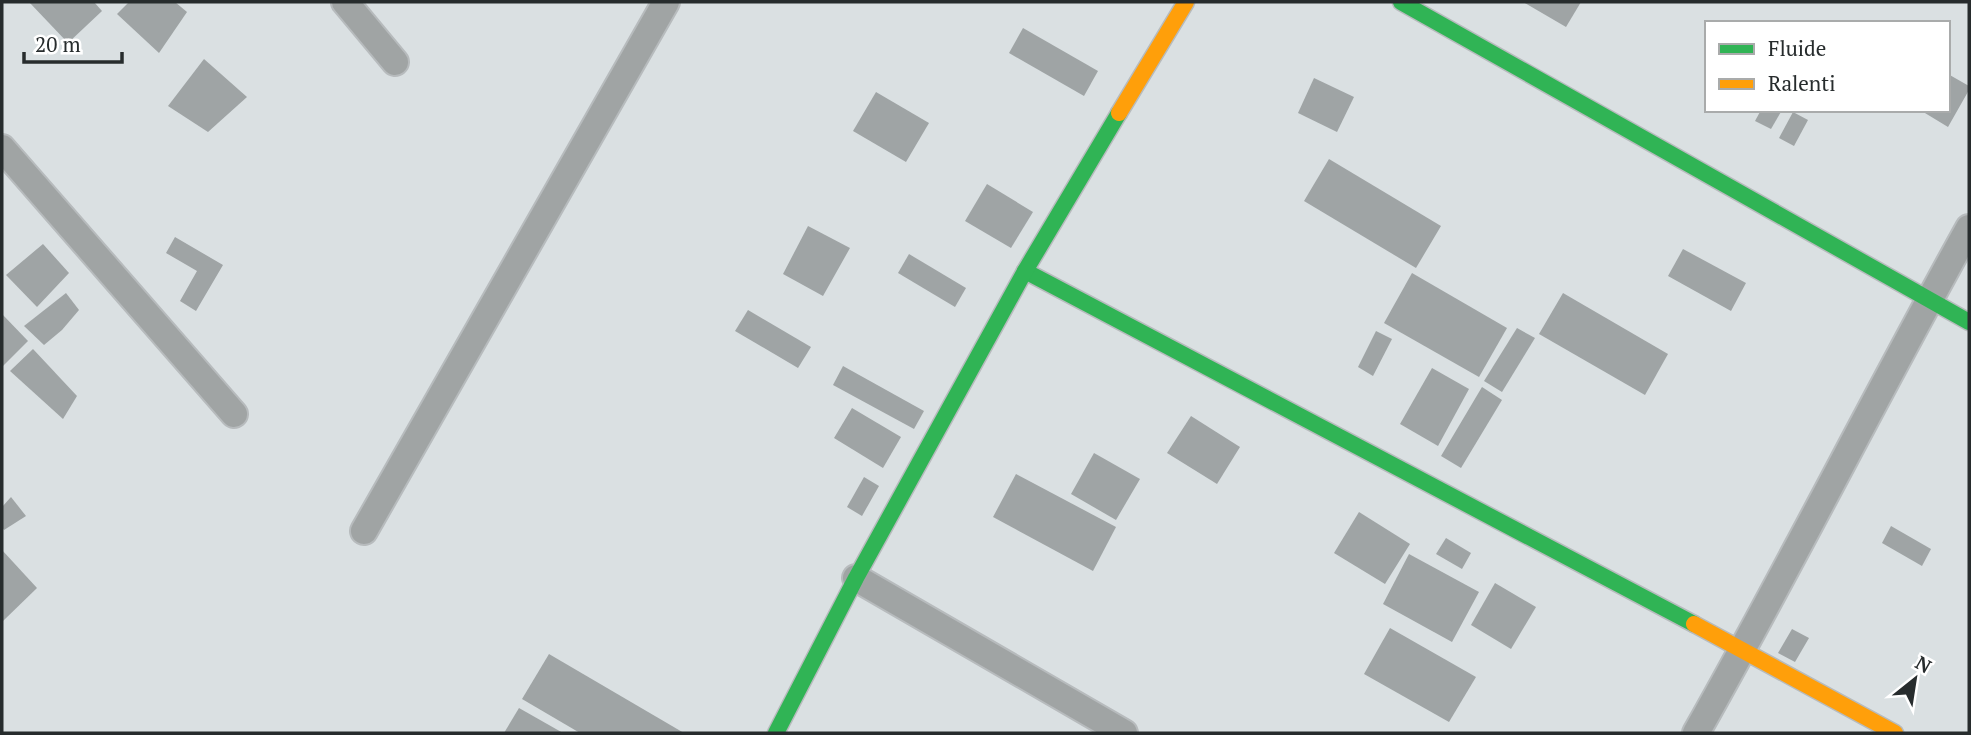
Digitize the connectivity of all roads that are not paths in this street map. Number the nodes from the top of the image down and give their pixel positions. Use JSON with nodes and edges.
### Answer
{"nodes":[{"id":1,"x":345,"y":2,"type":"edge"},
{"id":2,"x":666,"y":2,"type":"edge"},
{"id":3,"x":1186,"y":2,"type":"edge"},
{"id":4,"x":1401,"y":2,"type":"edge"},
{"id":5,"x":395,"y":62,"type":"dead end"},
{"id":6,"x":2,"y":148,"type":"edge"},
{"id":7,"x":1969,"y":228,"type":"edge"},
{"id":8,"x":1025,"y":271,"type":"junction"},
{"id":9,"x":1930,"y":299,"type":"junction"},
{"id":10,"x":1969,"y":322,"type":"edge"},
{"id":11,"x":234,"y":414,"type":"dead end"},
{"id":12,"x":364,"y":531,"type":"dead end"},
{"id":13,"x":856,"y":578,"type":"junction"},
{"id":14,"x":1743,"y":650,"type":"junction"},
{"id":15,"x":776,"y":733,"type":"edge"},
{"id":16,"x":1124,"y":733,"type":"edge"},
{"id":17,"x":1696,"y":733,"type":"edge"},
{"id":18,"x":1895,"y":733,"type":"edge"}],
"edges":[{"from":1,"to":5,"type":"street"},
{"from":2,"to":12,"type":"street"},
{"from":3,"to":8,"type":"street"},
{"from":4,"to":9,"type":"street"},
{"from":6,"to":11,"type":"street"},
{"from":7,"to":9,"type":"street"},
{"from":8,"to":13,"type":"street"},
{"from":8,"to":14,"type":"street"},
{"from":9,"to":10,"type":"street"},
{"from":9,"to":14,"type":"street"},
{"from":13,"to":15,"type":"street"},
{"from":13,"to":16,"type":"street"},
{"from":14,"to":17,"type":"street"},
{"from":14,"to":18,"type":"street"}]}
